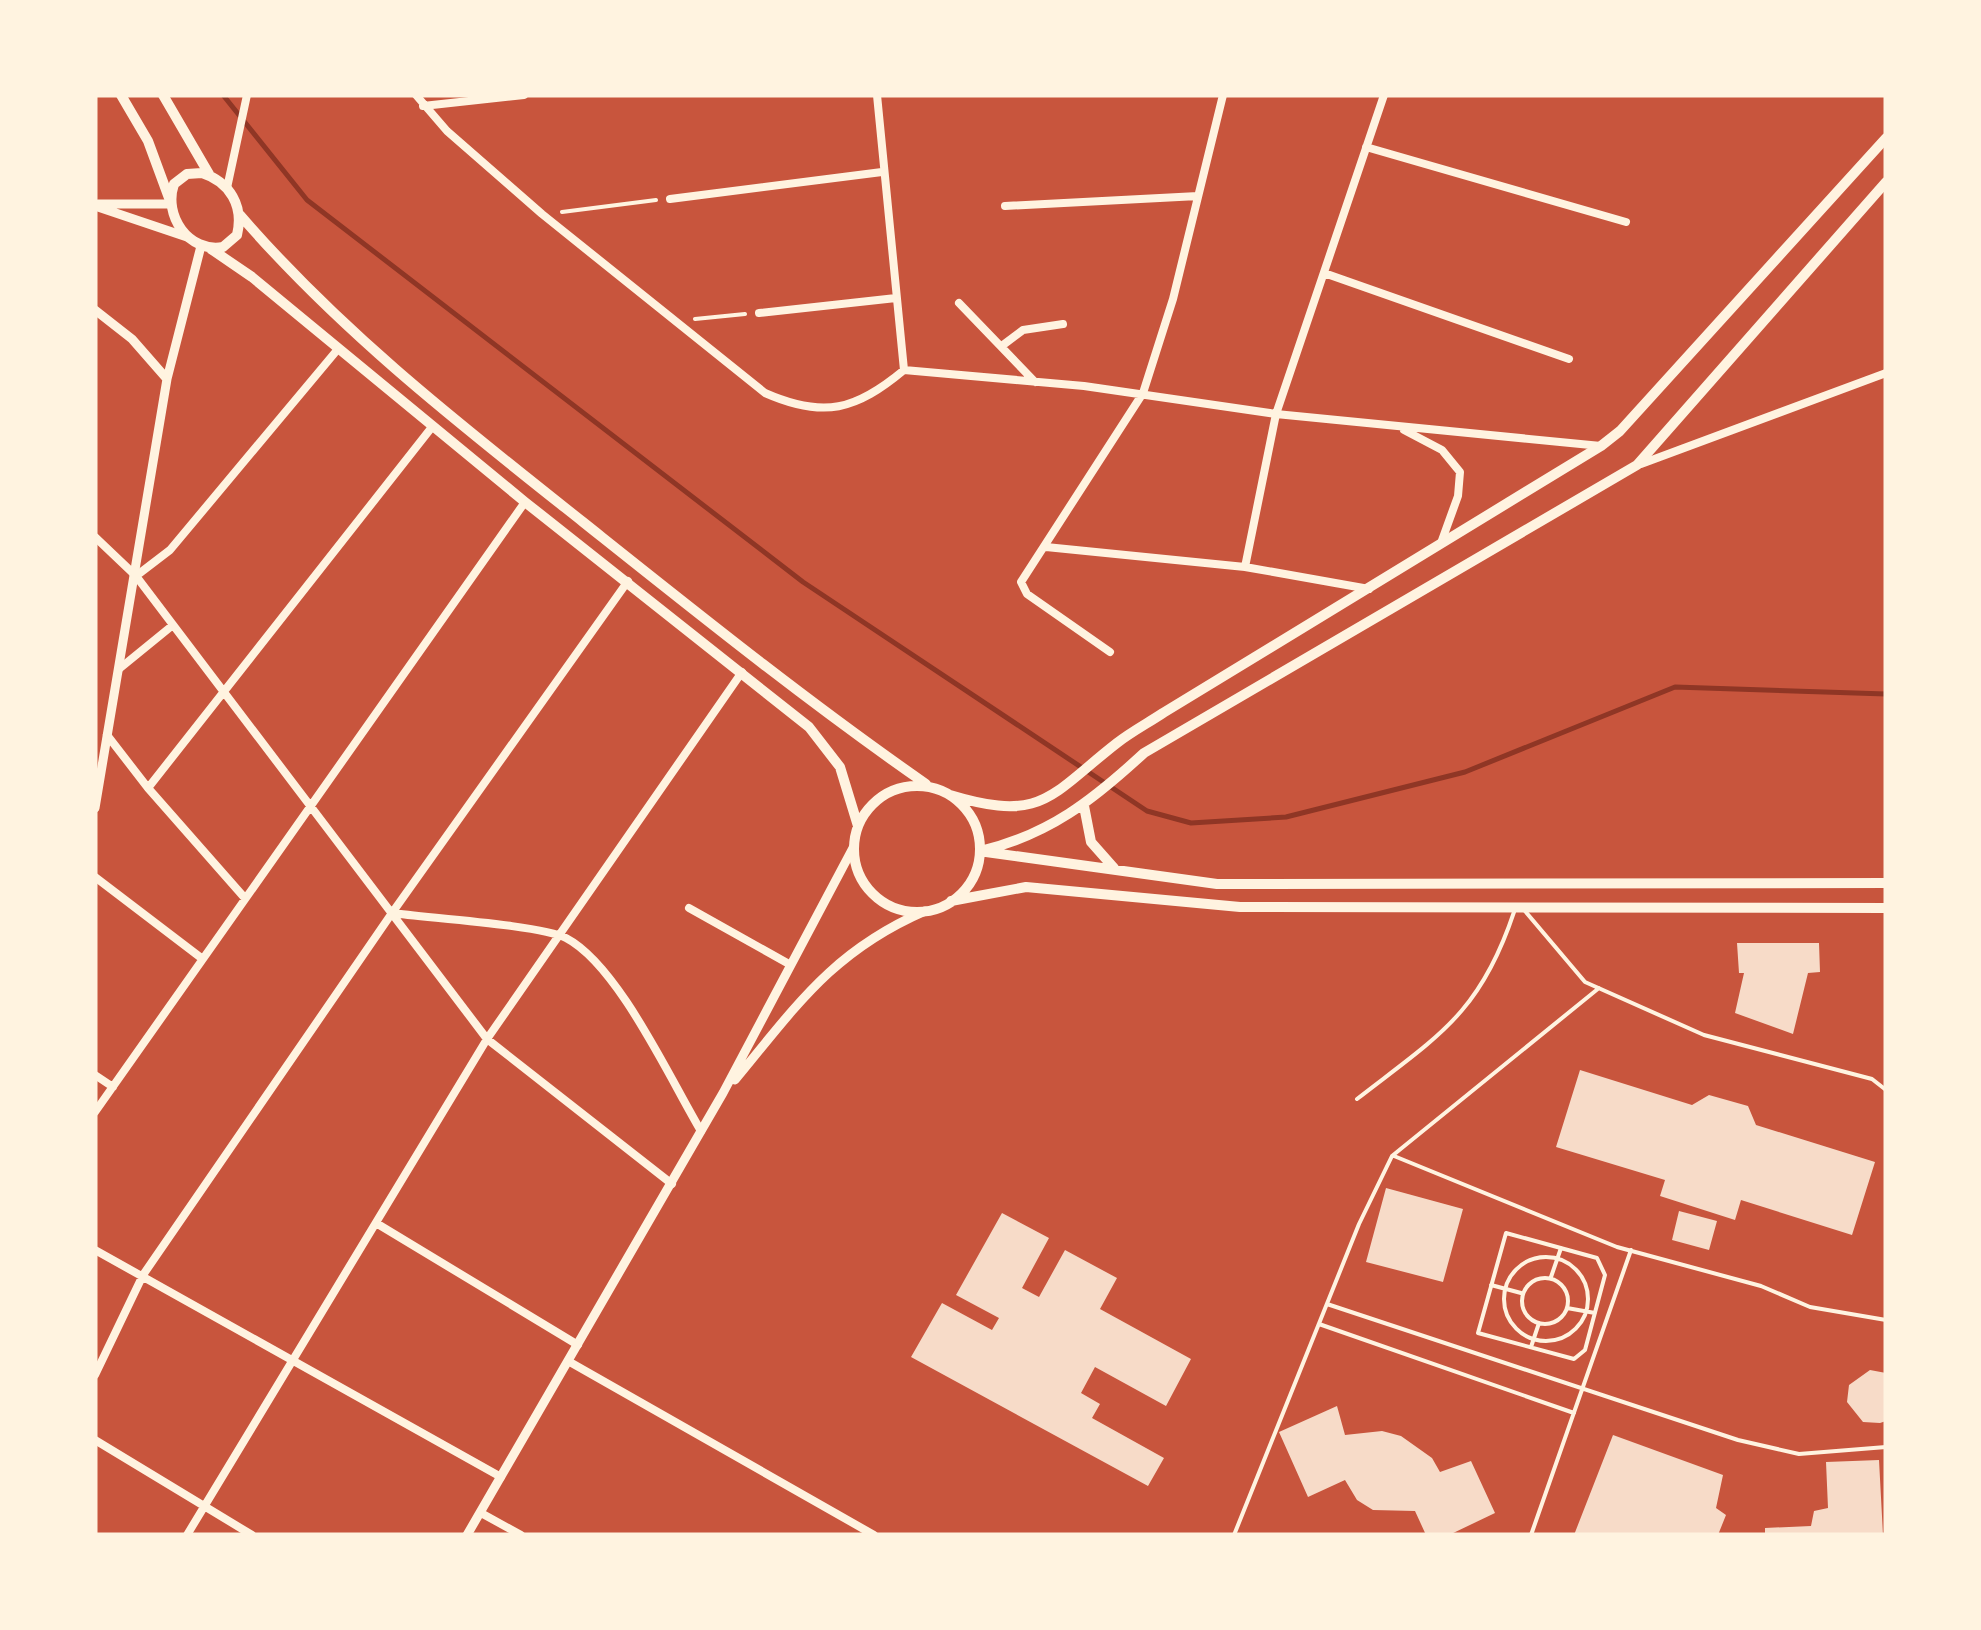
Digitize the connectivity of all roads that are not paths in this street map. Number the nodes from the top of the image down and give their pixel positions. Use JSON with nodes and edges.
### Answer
{"nodes":[{"id":1,"x":121,"y":95,"type":"edge"},
{"id":2,"x":164,"y":95,"type":"edge"},
{"id":3,"x":247,"y":95,"type":"edge"},
{"id":4,"x":416,"y":95,"type":"edge"},
{"id":5,"x":524,"y":95,"type":"edge"},
{"id":6,"x":877,"y":95,"type":"edge"},
{"id":7,"x":1223,"y":95,"type":"edge"},
{"id":8,"x":1384,"y":95,"type":"edge"},
{"id":9,"x":423,"y":106,"type":"junction"},
{"id":10,"x":1886,"y":138,"type":"edge"},
{"id":11,"x":1366,"y":147,"type":"junction"},
{"id":12,"x":882,"y":172,"type":"junction"},
{"id":13,"x":210,"y":175,"type":"junction"},
{"id":14,"x":1886,"y":182,"type":"edge"},
{"id":15,"x":227,"y":188,"type":"junction"},
{"id":16,"x":1198,"y":196,"type":"junction"},
{"id":17,"x":670,"y":198,"type":"road end"},
{"id":18,"x":170,"y":204,"type":"junction"},
{"id":19,"x":95,"y":205,"type":"edge"},
{"id":20,"x":1005,"y":206,"type":"dead end"},
{"id":21,"x":240,"y":215,"type":"junction"},
{"id":22,"x":1626,"y":222,"type":"dead end"},
{"id":23,"x":188,"y":237,"type":"junction"},
{"id":24,"x":206,"y":248,"type":"junction"},
{"id":25,"x":1324,"y":273,"type":"junction"},
{"id":26,"x":896,"y":298,"type":"junction"},
{"id":27,"x":959,"y":302,"type":"dead end"},
{"id":28,"x":95,"y":310,"type":"edge"},
{"id":29,"x":758,"y":312,"type":"road end"},
{"id":30,"x":1063,"y":324,"type":"dead end"},
{"id":31,"x":1003,"y":345,"type":"junction"},
{"id":32,"x":338,"y":348,"type":"junction"},
{"id":33,"x":1568,"y":359,"type":"dead end"},
{"id":34,"x":904,"y":370,"type":"junction"},
{"id":35,"x":1886,"y":373,"type":"edge"},
{"id":36,"x":168,"y":379,"type":"junction"},
{"id":37,"x":1034,"y":382,"type":"junction"},
{"id":38,"x":1143,"y":393,"type":"junction"},
{"id":39,"x":1276,"y":414,"type":"junction"},
{"id":40,"x":1396,"y":426,"type":"junction"},
{"id":41,"x":432,"y":427,"type":"junction"},
{"id":42,"x":1601,"y":446,"type":"junction"},
{"id":43,"x":1636,"y":466,"type":"junction"},
{"id":44,"x":525,"y":502,"type":"junction"},
{"id":45,"x":95,"y":538,"type":"edge"},
{"id":46,"x":1441,"y":545,"type":"junction"},
{"id":47,"x":1046,"y":547,"type":"junction"},
{"id":48,"x":1245,"y":567,"type":"junction"},
{"id":49,"x":135,"y":575,"type":"junction"},
{"id":50,"x":628,"y":581,"type":"junction"},
{"id":51,"x":1370,"y":589,"type":"junction"},
{"id":52,"x":173,"y":625,"type":"junction"},
{"id":53,"x":1110,"y":652,"type":"dead end"},
{"id":54,"x":118,"y":668,"type":"junction"},
{"id":55,"x":742,"y":672,"type":"junction"},
{"id":56,"x":222,"y":690,"type":"junction"},
{"id":57,"x":107,"y":735,"type":"junction"},
{"id":58,"x":926,"y":784,"type":"junction"},
{"id":59,"x":148,"y":788,"type":"junction"},
{"id":60,"x":950,"y":795,"type":"junction"},
{"id":61,"x":1087,"y":805,"type":"junction"},
{"id":62,"x":311,"y":806,"type":"junction"},
{"id":63,"x":95,"y":808,"type":"edge"},
{"id":64,"x":858,"y":826,"type":"junction"},
{"id":65,"x":854,"y":846,"type":"junction"},
{"id":66,"x":980,"y":851,"type":"junction"},
{"id":67,"x":1120,"y":871,"type":"junction"},
{"id":68,"x":95,"y":877,"type":"edge"},
{"id":69,"x":1886,"y":883,"type":"edge"},
{"id":70,"x":244,"y":896,"type":"junction"},
{"id":71,"x":952,"y":901,"type":"junction"},
{"id":72,"x":689,"y":908,"type":"dead end"},
{"id":73,"x":1519,"y":908,"type":"junction"},
{"id":74,"x":1886,"y":908,"type":"edge"},
{"id":75,"x":925,"y":911,"type":"junction"},
{"id":76,"x":392,"y":913,"type":"junction"},
{"id":77,"x":562,"y":936,"type":"junction"},
{"id":78,"x":200,"y":957,"type":"junction"},
{"id":79,"x":789,"y":964,"type":"junction"},
{"id":80,"x":1599,"y":988,"type":"junction"},
{"id":81,"x":488,"y":1039,"type":"junction"},
{"id":82,"x":95,"y":1075,"type":"edge"},
{"id":83,"x":113,"y":1087,"type":"junction"},
{"id":84,"x":1886,"y":1090,"type":"edge"},
{"id":85,"x":723,"y":1093,"type":"junction"},
{"id":86,"x":1357,"y":1099,"type":"dead end"},
{"id":87,"x":95,"y":1112,"type":"edge"},
{"id":88,"x":701,"y":1131,"type":"junction"},
{"id":89,"x":1392,"y":1156,"type":"junction"},
{"id":90,"x":672,"y":1184,"type":"junction"},
{"id":91,"x":376,"y":1223,"type":"junction"},
{"id":92,"x":95,"y":1250,"type":"edge"},
{"id":93,"x":1631,"y":1250,"type":"junction"},
{"id":94,"x":143,"y":1276,"type":"junction"},
{"id":95,"x":1326,"y":1304,"type":"junction"},
{"id":96,"x":1886,"y":1320,"type":"edge"},
{"id":97,"x":1318,"y":1324,"type":"junction"},
{"id":98,"x":578,"y":1345,"type":"junction"},
{"id":99,"x":292,"y":1361,"type":"junction"},
{"id":100,"x":568,"y":1361,"type":"junction"},
{"id":101,"x":95,"y":1375,"type":"edge"},
{"id":102,"x":1581,"y":1391,"type":"junction"},
{"id":103,"x":1574,"y":1413,"type":"junction"},
{"id":104,"x":95,"y":1440,"type":"edge"},
{"id":105,"x":1886,"y":1447,"type":"edge"},
{"id":106,"x":501,"y":1477,"type":"junction"},
{"id":107,"x":204,"y":1507,"type":"junction"},
{"id":108,"x":481,"y":1513,"type":"junction"},
{"id":109,"x":1234,"y":1533,"type":"edge"},
{"id":110,"x":187,"y":1535,"type":"edge"},
{"id":111,"x":252,"y":1535,"type":"edge"},
{"id":112,"x":467,"y":1535,"type":"edge"},
{"id":113,"x":521,"y":1535,"type":"edge"},
{"id":114,"x":874,"y":1535,"type":"edge"},
{"id":115,"x":1244,"y":1535,"type":"edge"},
{"id":116,"x":1531,"y":1535,"type":"edge"}],
"edges":[{"from":1,"to":18,"type":"main road"},
{"from":2,"to":13,"type":"main road"},
{"from":3,"to":15,"type":"street"},
{"from":4,"to":9,"type":"street"},
{"from":5,"to":9,"type":"street"},
{"from":6,"to":12,"type":"street"},
{"from":7,"to":16,"type":"street"},
{"from":8,"to":11,"type":"street"},
{"from":9,"to":34,"type":"street"},
{"from":10,"to":42,"type":"main road"},
{"from":11,"to":22,"type":"street"},
{"from":11,"to":25,"type":"street"},
{"from":12,"to":17,"type":"street"},
{"from":12,"to":26,"type":"street"},
{"from":13,"to":15,"type":"main road"},
{"from":13,"to":18,"type":"main road"},
{"from":14,"to":43,"type":"main road"},
{"from":15,"to":21,"type":"main road"},
{"from":16,"to":20,"type":"street"},
{"from":16,"to":38,"type":"street"},
{"from":18,"to":19,"type":"street"},
{"from":18,"to":23,"type":"main road"},
{"from":19,"to":23,"type":"street"},
{"from":21,"to":24,"type":"main road"},
{"from":21,"to":58,"type":"main road"},
{"from":23,"to":24,"type":"main road"},
{"from":24,"to":32,"type":"main road"},
{"from":24,"to":36,"type":"street"},
{"from":25,"to":33,"type":"street"},
{"from":25,"to":39,"type":"street"},
{"from":26,"to":29,"type":"street"},
{"from":26,"to":34,"type":"street"},
{"from":27,"to":31,"type":"street"},
{"from":28,"to":36,"type":"street"},
{"from":30,"to":31,"type":"street"},
{"from":31,"to":37,"type":"street"},
{"from":32,"to":41,"type":"main road"},
{"from":32,"to":49,"type":"street"},
{"from":34,"to":37,"type":"street"},
{"from":35,"to":43,"type":"street"},
{"from":36,"to":49,"type":"street"},
{"from":37,"to":38,"type":"street"},
{"from":38,"to":39,"type":"street"},
{"from":38,"to":47,"type":"street"},
{"from":39,"to":40,"type":"street"},
{"from":39,"to":48,"type":"street"},
{"from":40,"to":42,"type":"street"},
{"from":40,"to":46,"type":"street"},
{"from":41,"to":44,"type":"main road"},
{"from":41,"to":56,"type":"street"},
{"from":42,"to":46,"type":"main road"},
{"from":43,"to":61,"type":"main road"},
{"from":44,"to":50,"type":"main road"},
{"from":44,"to":62,"type":"street"},
{"from":45,"to":49,"type":"street"},
{"from":46,"to":51,"type":"main road"},
{"from":47,"to":48,"type":"street"},
{"from":47,"to":53,"type":"street"},
{"from":48,"to":51,"type":"street"},
{"from":49,"to":52,"type":"street"},
{"from":49,"to":54,"type":"street"},
{"from":50,"to":55,"type":"main road"},
{"from":50,"to":76,"type":"street"},
{"from":51,"to":60,"type":"main road"},
{"from":52,"to":54,"type":"street"},
{"from":52,"to":56,"type":"street"},
{"from":54,"to":57,"type":"street"},
{"from":55,"to":64,"type":"main road"},
{"from":55,"to":77,"type":"street"},
{"from":56,"to":59,"type":"street"},
{"from":56,"to":62,"type":"street"},
{"from":57,"to":59,"type":"street"},
{"from":57,"to":63,"type":"street"},
{"from":58,"to":60,"type":"main road"},
{"from":58,"to":64,"type":"main road"},
{"from":59,"to":70,"type":"street"},
{"from":60,"to":66,"type":"main road"},
{"from":61,"to":66,"type":"main road"},
{"from":61,"to":67,"type":"main road"},
{"from":62,"to":70,"type":"street"},
{"from":62,"to":76,"type":"street"},
{"from":64,"to":65,"type":"main road"},
{"from":65,"to":75,"type":"main road"},
{"from":65,"to":79,"type":"street"},
{"from":66,"to":67,"type":"main road"},
{"from":66,"to":71,"type":"main road"},
{"from":67,"to":69,"type":"main road"},
{"from":68,"to":78,"type":"street"},
{"from":70,"to":78,"type":"street"},
{"from":71,"to":73,"type":"main road"},
{"from":71,"to":75,"type":"main road"},
{"from":72,"to":79,"type":"street"},
{"from":73,"to":74,"type":"main road"},
{"from":73,"to":80,"type":"lane"},
{"from":73,"to":86,"type":"lane"},
{"from":75,"to":85,"type":"street"},
{"from":76,"to":77,"type":"street"},
{"from":76,"to":81,"type":"street"},
{"from":76,"to":94,"type":"street"},
{"from":77,"to":81,"type":"street"},
{"from":77,"to":88,"type":"street"},
{"from":78,"to":83,"type":"street"},
{"from":79,"to":85,"type":"street"},
{"from":80,"to":84,"type":"lane"},
{"from":80,"to":89,"type":"lane"},
{"from":81,"to":90,"type":"street"},
{"from":81,"to":91,"type":"street"},
{"from":82,"to":83,"type":"street"},
{"from":83,"to":87,"type":"street"},
{"from":85,"to":88,"type":"street"},
{"from":88,"to":90,"type":"street"},
{"from":89,"to":93,"type":"lane"},
{"from":89,"to":95,"type":"lane"},
{"from":90,"to":98,"type":"street"},
{"from":91,"to":98,"type":"street"},
{"from":91,"to":99,"type":"street"},
{"from":92,"to":94,"type":"street"},
{"from":93,"to":96,"type":"lane"},
{"from":93,"to":102,"type":"lane"},
{"from":94,"to":99,"type":"street"},
{"from":94,"to":101,"type":"street"},
{"from":95,"to":97,"type":"lane"},
{"from":95,"to":102,"type":"lane"},
{"from":97,"to":103,"type":"lane"},
{"from":97,"to":109,"type":"lane"},
{"from":98,"to":100,"type":"street"},
{"from":99,"to":106,"type":"street"},
{"from":99,"to":107,"type":"street"},
{"from":100,"to":106,"type":"street"},
{"from":100,"to":114,"type":"street"},
{"from":102,"to":103,"type":"lane"},
{"from":102,"to":105,"type":"lane"},
{"from":103,"to":116,"type":"lane"},
{"from":104,"to":107,"type":"street"},
{"from":106,"to":108,"type":"street"},
{"from":107,"to":110,"type":"street"},
{"from":107,"to":111,"type":"street"},
{"from":108,"to":112,"type":"street"},
{"from":108,"to":113,"type":"street"},
{"from":109,"to":115,"type":"lane"}]}
